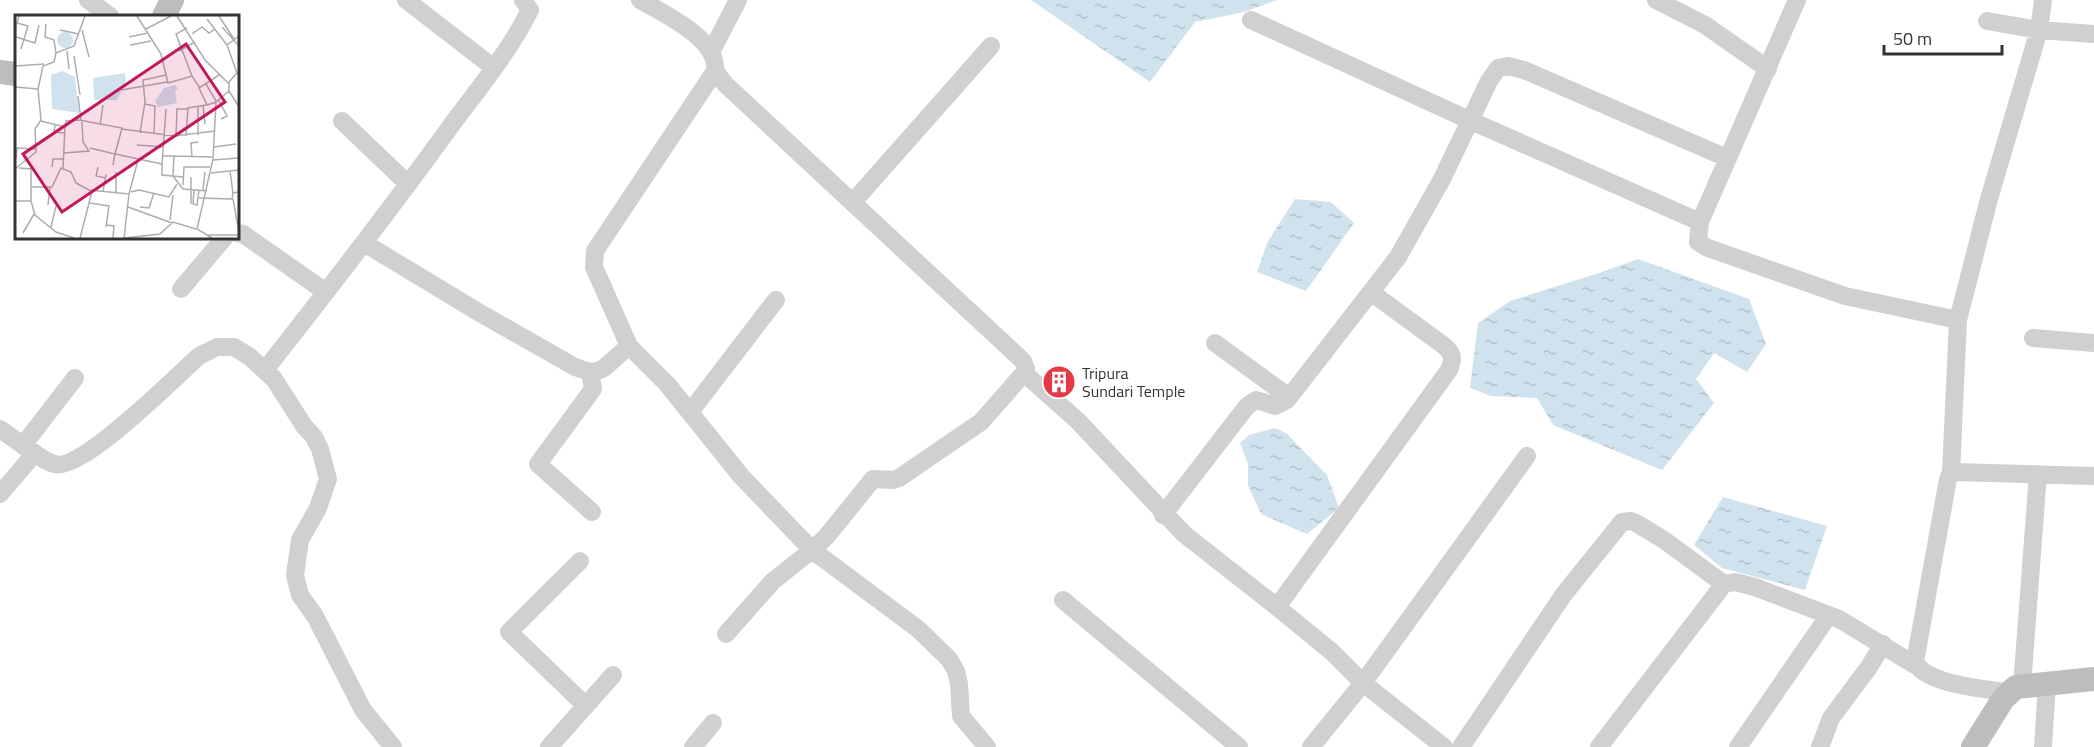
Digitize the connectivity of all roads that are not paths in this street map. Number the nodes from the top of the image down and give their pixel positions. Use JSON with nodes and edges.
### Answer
{"nodes":[{"id":1,"x":88,"y":0,"type":"edge"},
{"id":2,"x":172,"y":0,"type":"edge"},
{"id":3,"x":406,"y":0,"type":"edge"},
{"id":4,"x":640,"y":0,"type":"edge"},
{"id":5,"x":738,"y":0,"type":"edge"},
{"id":6,"x":1656,"y":0,"type":"edge"},
{"id":7,"x":1797,"y":0,"type":"edge"},
{"id":8,"x":2043,"y":0,"type":"edge"},
{"id":9,"x":530,"y":3,"type":"edge"},
{"id":10,"x":109,"y":15,"type":"edge"},
{"id":11,"x":164,"y":15,"type":"edge"},
{"id":12,"x":1251,"y":20,"type":"dead end"},
{"id":13,"x":1987,"y":21,"type":"dead end"},
{"id":14,"x":2039,"y":30,"type":"junction"},
{"id":15,"x":2094,"y":34,"type":"edge"},
{"id":16,"x":991,"y":46,"type":"dead end"},
{"id":17,"x":711,"y":52,"type":"junction"},
{"id":18,"x":494,"y":68,"type":"junction"},
{"id":19,"x":1768,"y":69,"type":"junction"},
{"id":20,"x":715,"y":71,"type":"junction"},
{"id":21,"x":0,"y":72,"type":"edge"},
{"id":22,"x":15,"y":74,"type":"edge"},
{"id":23,"x":1469,"y":120,"type":"junction"},
{"id":24,"x":342,"y":121,"type":"dead end"},
{"id":25,"x":1727,"y":158,"type":"junction"},
{"id":26,"x":408,"y":184,"type":"junction"},
{"id":27,"x":853,"y":202,"type":"junction"},
{"id":28,"x":1700,"y":222,"type":"junction"},
{"id":29,"x":238,"y":232,"type":"edge"},
{"id":30,"x":224,"y":238,"type":"edge"},
{"id":31,"x":364,"y":243,"type":"junction"},
{"id":32,"x":181,"y":289,"type":"dead end"},
{"id":33,"x":326,"y":292,"type":"junction"},
{"id":34,"x":1372,"y":293,"type":"junction"},
{"id":35,"x":776,"y":300,"type":"dead end"},
{"id":36,"x":1958,"y":320,"type":"junction"},
{"id":37,"x":2032,"y":338,"type":"dead end"},
{"id":38,"x":1215,"y":343,"type":"dead end"},
{"id":39,"x":2094,"y":343,"type":"edge"},
{"id":40,"x":629,"y":346,"type":"junction"},
{"id":41,"x":265,"y":370,"type":"junction"},
{"id":42,"x":590,"y":372,"type":"junction"},
{"id":43,"x":1024,"y":374,"type":"junction"},
{"id":44,"x":75,"y":378,"type":"dead end"},
{"id":45,"x":1289,"y":397,"type":"junction"},
{"id":46,"x":690,"y":412,"type":"junction"},
{"id":47,"x":0,"y":429,"type":"edge"},
{"id":48,"x":30,"y":448,"type":"junction"},
{"id":49,"x":1527,"y":456,"type":"dead end"},
{"id":50,"x":1951,"y":472,"type":"junction"},
{"id":51,"x":2038,"y":474,"type":"junction"},
{"id":52,"x":2094,"y":476,"type":"edge"},
{"id":53,"x":0,"y":494,"type":"edge"},
{"id":54,"x":592,"y":512,"type":"dead end"},
{"id":55,"x":1163,"y":515,"type":"junction"},
{"id":56,"x":812,"y":550,"type":"junction"},
{"id":57,"x":580,"y":561,"type":"dead end"},
{"id":58,"x":1724,"y":584,"type":"junction"},
{"id":59,"x":1062,"y":600,"type":"dead end"},
{"id":60,"x":1277,"y":607,"type":"junction"},
{"id":61,"x":1829,"y":615,"type":"junction"},
{"id":62,"x":726,"y":634,"type":"dead end"},
{"id":63,"x":1883,"y":644,"type":"junction"},
{"id":64,"x":1916,"y":665,"type":"junction"},
{"id":65,"x":613,"y":675,"type":"dead end"},
{"id":66,"x":2094,"y":679,"type":"edge"},
{"id":67,"x":1363,"y":683,"type":"junction"},
{"id":68,"x":2047,"y":683,"type":"junction"},
{"id":69,"x":2015,"y":689,"type":"junction"},
{"id":70,"x":586,"y":706,"type":"junction"},
{"id":71,"x":713,"y":723,"type":"dead end"},
{"id":72,"x":977,"y":744,"type":"edge"},
{"id":73,"x":387,"y":745,"type":"edge"},
{"id":74,"x":549,"y":747,"type":"edge"},
{"id":75,"x":693,"y":747,"type":"edge"},
{"id":76,"x":1239,"y":747,"type":"edge"},
{"id":77,"x":1311,"y":747,"type":"edge"},
{"id":78,"x":1444,"y":747,"type":"edge"},
{"id":79,"x":1461,"y":747,"type":"edge"},
{"id":80,"x":1599,"y":747,"type":"edge"},
{"id":81,"x":1738,"y":747,"type":"edge"},
{"id":82,"x":1820,"y":747,"type":"edge"},
{"id":83,"x":1973,"y":747,"type":"edge"},
{"id":84,"x":2043,"y":747,"type":"edge"}],
"edges":[{"from":1,"to":10,"type":"street"},
{"from":2,"to":11,"type":"main road"},
{"from":3,"to":18,"type":"street"},
{"from":4,"to":17,"type":"street"},
{"from":5,"to":17,"type":"street"},
{"from":6,"to":19,"type":"street"},
{"from":7,"to":19,"type":"street"},
{"from":8,"to":14,"type":"street"},
{"from":9,"to":18,"type":"street"},
{"from":12,"to":23,"type":"street"},
{"from":13,"to":14,"type":"street"},
{"from":14,"to":15,"type":"street"},
{"from":14,"to":36,"type":"street"},
{"from":16,"to":27,"type":"street"},
{"from":17,"to":20,"type":"street"},
{"from":18,"to":26,"type":"street"},
{"from":19,"to":25,"type":"street"},
{"from":20,"to":27,"type":"street"},
{"from":20,"to":40,"type":"street"},
{"from":21,"to":22,"type":"main road"},
{"from":23,"to":25,"type":"street"},
{"from":23,"to":28,"type":"street"},
{"from":23,"to":34,"type":"street"},
{"from":24,"to":26,"type":"street"},
{"from":25,"to":28,"type":"street"},
{"from":26,"to":31,"type":"street"},
{"from":27,"to":43,"type":"street"},
{"from":28,"to":36,"type":"street"},
{"from":29,"to":33,"type":"street"},
{"from":30,"to":32,"type":"street"},
{"from":31,"to":33,"type":"street"},
{"from":31,"to":42,"type":"street"},
{"from":33,"to":41,"type":"street"},
{"from":34,"to":45,"type":"street"},
{"from":34,"to":60,"type":"street"},
{"from":35,"to":46,"type":"street"},
{"from":36,"to":50,"type":"street"},
{"from":37,"to":39,"type":"street"},
{"from":38,"to":45,"type":"street"},
{"from":40,"to":42,"type":"street"},
{"from":40,"to":46,"type":"street"},
{"from":41,"to":48,"type":"street"},
{"from":41,"to":73,"type":"street"},
{"from":42,"to":54,"type":"street"},
{"from":43,"to":55,"type":"street"},
{"from":43,"to":56,"type":"street"},
{"from":44,"to":48,"type":"street"},
{"from":45,"to":55,"type":"street"},
{"from":46,"to":56,"type":"street"},
{"from":47,"to":48,"type":"street"},
{"from":48,"to":53,"type":"street"},
{"from":49,"to":67,"type":"street"},
{"from":50,"to":51,"type":"street"},
{"from":50,"to":64,"type":"street"},
{"from":51,"to":52,"type":"street"},
{"from":51,"to":69,"type":"street"},
{"from":55,"to":60,"type":"street"},
{"from":56,"to":62,"type":"street"},
{"from":56,"to":72,"type":"street"},
{"from":57,"to":70,"type":"street"},
{"from":58,"to":61,"type":"street"},
{"from":58,"to":79,"type":"street"},
{"from":58,"to":80,"type":"street"},
{"from":59,"to":76,"type":"street"},
{"from":60,"to":67,"type":"street"},
{"from":61,"to":63,"type":"street"},
{"from":61,"to":81,"type":"street"},
{"from":63,"to":64,"type":"street"},
{"from":63,"to":82,"type":"street"},
{"from":64,"to":69,"type":"street"},
{"from":65,"to":70,"type":"street"},
{"from":66,"to":68,"type":"main road"},
{"from":67,"to":77,"type":"street"},
{"from":67,"to":78,"type":"street"},
{"from":68,"to":69,"type":"main road"},
{"from":68,"to":84,"type":"street"},
{"from":69,"to":83,"type":"main road"},
{"from":70,"to":74,"type":"street"},
{"from":71,"to":75,"type":"street"}]}
